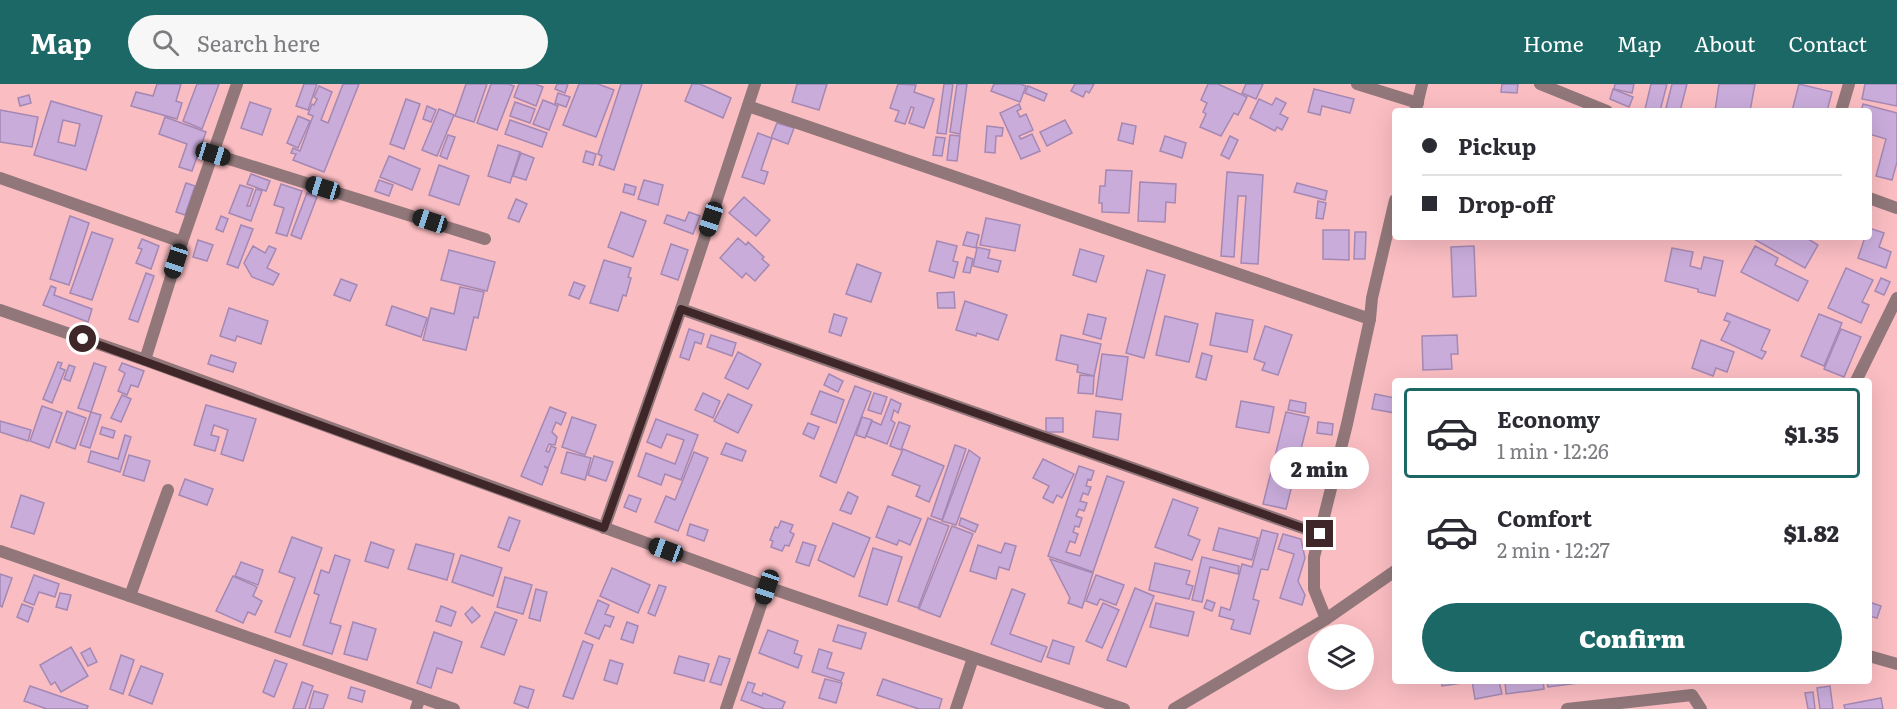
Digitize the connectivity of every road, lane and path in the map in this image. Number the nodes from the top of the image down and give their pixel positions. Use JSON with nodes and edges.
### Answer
{"nodes":[{"id":1,"x":237,"y":84,"type":"edge"},
{"id":2,"x":755,"y":84,"type":"edge"},
{"id":3,"x":1357,"y":84,"type":"edge"},
{"id":4,"x":1422,"y":84,"type":"edge"},
{"id":5,"x":1540,"y":84,"type":"edge"},
{"id":6,"x":1849,"y":84,"type":"edge"},
{"id":7,"x":748,"y":106,"type":"junction"},
{"id":8,"x":1417,"y":107,"type":"edge"},
{"id":9,"x":1600,"y":108,"type":"edge"},
{"id":10,"x":1842,"y":108,"type":"edge"},
{"id":11,"x":213,"y":154,"type":"junction"},
{"id":12,"x":0,"y":178,"type":"edge"},
{"id":13,"x":1872,"y":199,"type":"edge"},
{"id":14,"x":1897,"y":208,"type":"edge"},
{"id":15,"x":1392,"y":213,"type":"edge"},
{"id":16,"x":485,"y":239,"type":"dead end"},
{"id":17,"x":182,"y":242,"type":"junction"},
{"id":18,"x":1897,"y":298,"type":"edge"},
{"id":19,"x":681,"y":309,"type":"junction"},
{"id":20,"x":0,"y":310,"type":"edge"},
{"id":21,"x":1370,"y":319,"type":"junction"},
{"id":22,"x":145,"y":360,"type":"junction"},
{"id":23,"x":1857,"y":378,"type":"edge"},
{"id":24,"x":168,"y":490,"type":"dead end"},
{"id":25,"x":604,"y":528,"type":"junction"},
{"id":26,"x":1320,"y":534,"type":"junction"},
{"id":27,"x":0,"y":551,"type":"edge"},
{"id":28,"x":1392,"y":573,"type":"edge"},
{"id":29,"x":767,"y":587,"type":"junction"},
{"id":30,"x":130,"y":596,"type":"junction"},
{"id":31,"x":1326,"y":618,"type":"junction"},
{"id":32,"x":1872,"y":657,"type":"edge"},
{"id":33,"x":973,"y":658,"type":"junction"},
{"id":34,"x":1897,"y":664,"type":"edge"},
{"id":35,"x":418,"y":703,"type":"edge"},
{"id":36,"x":454,"y":709,"type":"edge"},
{"id":37,"x":726,"y":709,"type":"edge"},
{"id":38,"x":956,"y":709,"type":"edge"},
{"id":39,"x":1124,"y":709,"type":"edge"},
{"id":40,"x":1174,"y":709,"type":"edge"},
{"id":41,"x":1567,"y":709,"type":"edge"},
{"id":42,"x":1701,"y":709,"type":"edge"}],
"edges":[{"from":1,"to":11,"type":"street"},
{"from":2,"to":7,"type":"street"},
{"from":3,"to":8,"type":"street"},
{"from":4,"to":8,"type":"street"},
{"from":5,"to":9,"type":"street"},
{"from":6,"to":10,"type":"street"},
{"from":7,"to":19,"type":"street"},
{"from":7,"to":21,"type":"street"},
{"from":11,"to":16,"type":"street"},
{"from":11,"to":17,"type":"street"},
{"from":12,"to":17,"type":"street"},
{"from":13,"to":14,"type":"street"},
{"from":15,"to":21,"type":"street"},
{"from":17,"to":22,"type":"street"},
{"from":18,"to":23,"type":"street"},
{"from":19,"to":25,"type":"street"},
{"from":19,"to":26,"type":"street"},
{"from":20,"to":22,"type":"street"},
{"from":21,"to":26,"type":"street"},
{"from":22,"to":25,"type":"street"},
{"from":24,"to":30,"type":"street"},
{"from":25,"to":29,"type":"street"},
{"from":26,"to":31,"type":"street"},
{"from":27,"to":30,"type":"street"},
{"from":28,"to":31,"type":"street"},
{"from":29,"to":33,"type":"street"},
{"from":29,"to":37,"type":"street"},
{"from":30,"to":35,"type":"street"},
{"from":31,"to":40,"type":"street"},
{"from":32,"to":34,"type":"street"},
{"from":33,"to":38,"type":"street"},
{"from":33,"to":39,"type":"street"},
{"from":35,"to":36,"type":"street"},
{"from":41,"to":42,"type":"street"}]}
